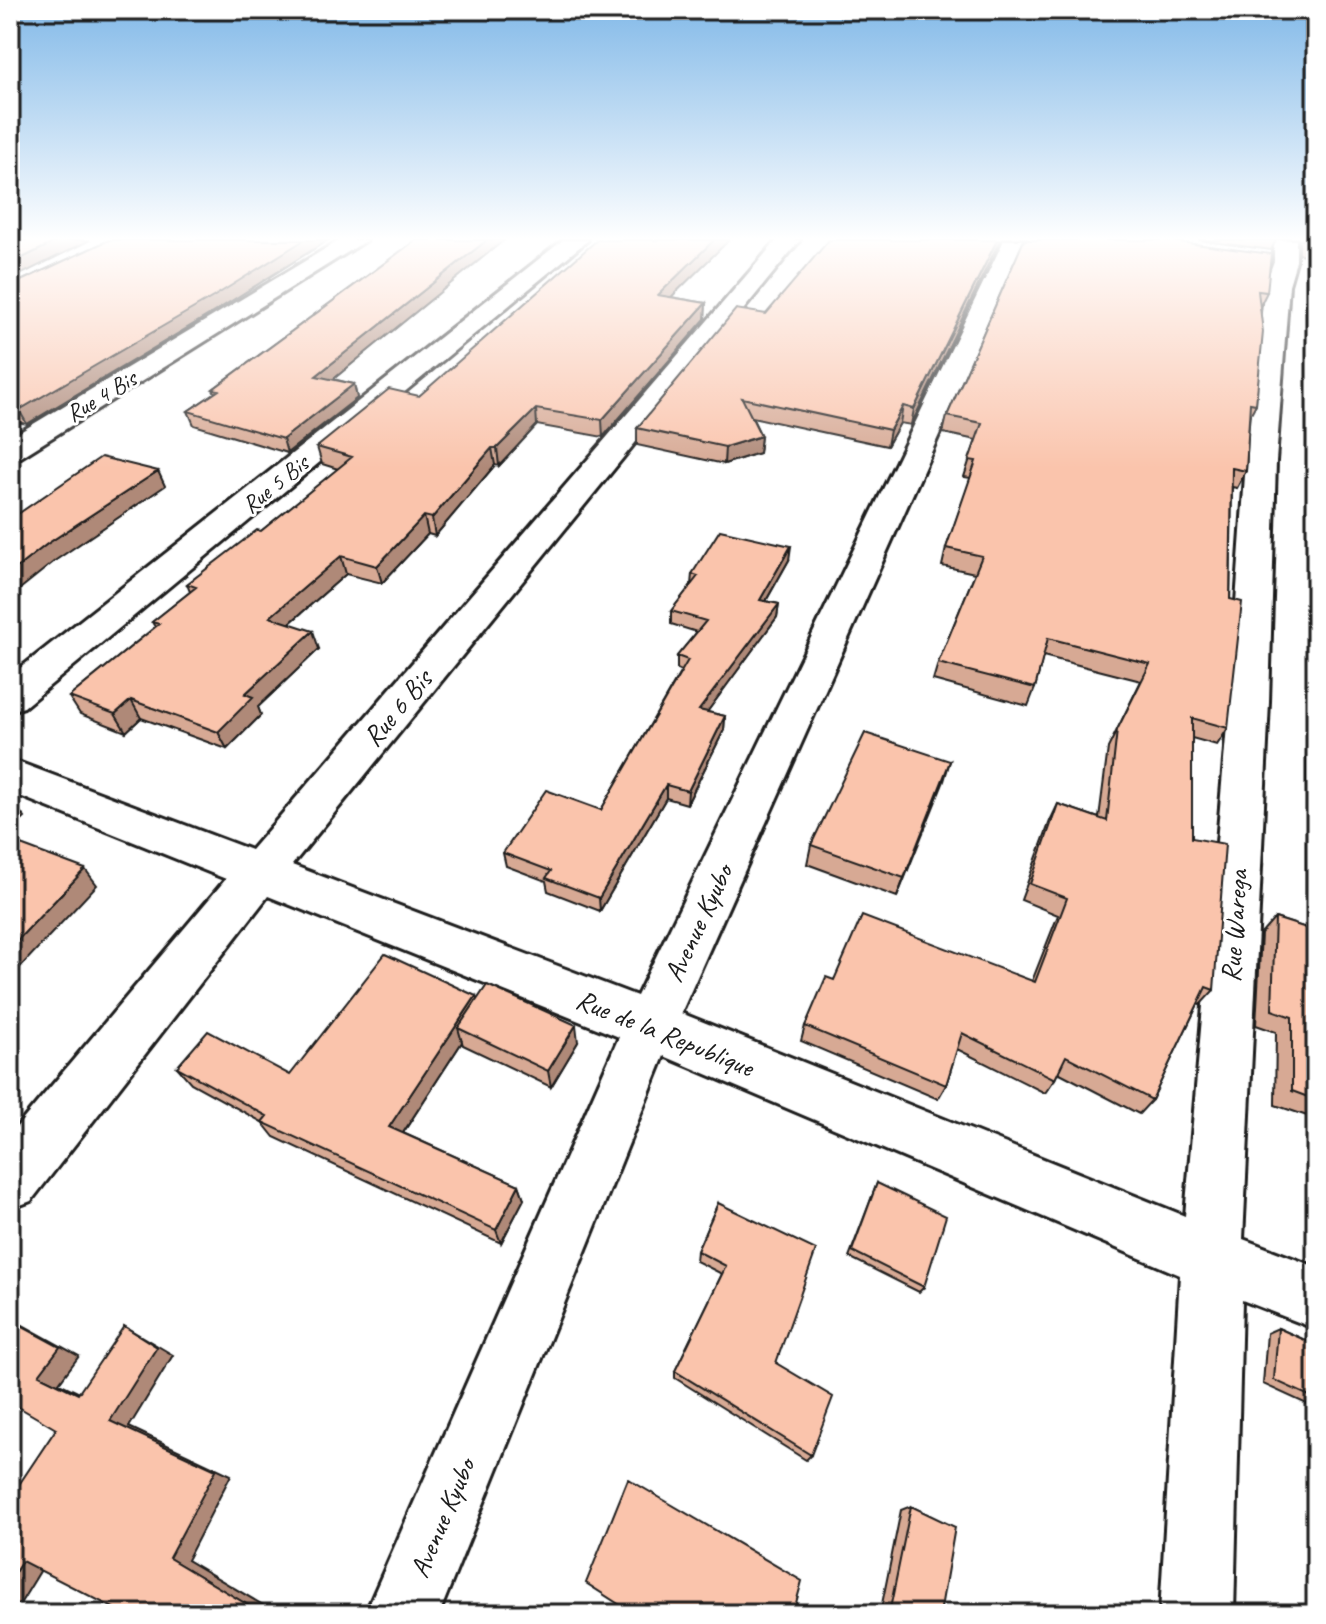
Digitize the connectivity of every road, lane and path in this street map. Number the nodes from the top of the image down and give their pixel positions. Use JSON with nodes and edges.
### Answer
{"nodes":[{"id":1,"x":232,"y":316,"type":"edge"},
{"id":2,"x":483,"y":316,"type":"edge"},
{"id":3,"x":726,"y":316,"type":"edge"},
{"id":4,"x":980,"y":316,"type":"edge"},
{"id":5,"x":1274,"y":316,"type":"edge"},
{"id":6,"x":10,"y":451,"type":"edge"},
{"id":7,"x":10,"y":697,"type":"edge"},
{"id":8,"x":10,"y":775,"type":"edge"},
{"id":9,"x":258,"y":874,"type":"junction"},
{"id":10,"x":650,"y":1025,"type":"junction"},
{"id":11,"x":10,"y":1180,"type":"edge"},
{"id":12,"x":1212,"y":1258,"type":"junction"},
{"id":13,"x":1316,"y":1298,"type":"edge"},
{"id":14,"x":402,"y":1614,"type":"edge"},
{"id":15,"x":1197,"y":1614,"type":"edge"}],
"edges":[{"from":1,"to":6,"type":"street","name":"Rue 4 Bis"},
{"from":2,"to":7,"type":"street","name":"Rue 5 Bis"},
{"from":3,"to":9,"type":"street","name":"Rue 6 Bis"},
{"from":4,"to":10,"type":"street","name":"Avenue Kyubo"},
{"from":5,"to":12,"type":"street","name":"Rue Warega"},
{"from":8,"to":9,"type":"street","name":"Rue de la Republique"},
{"from":9,"to":10,"type":"street","name":"Rue de la Republique"},
{"from":9,"to":11,"type":"street","name":"Rue 6 Bis"},
{"from":10,"to":12,"type":"street","name":"Rue de la Republique"},
{"from":10,"to":14,"type":"street","name":"Avenue Kyubo"},
{"from":12,"to":13,"type":"street","name":"Rue de la Republique"},
{"from":12,"to":15,"type":"street","name":"Rue Warega"}]}
